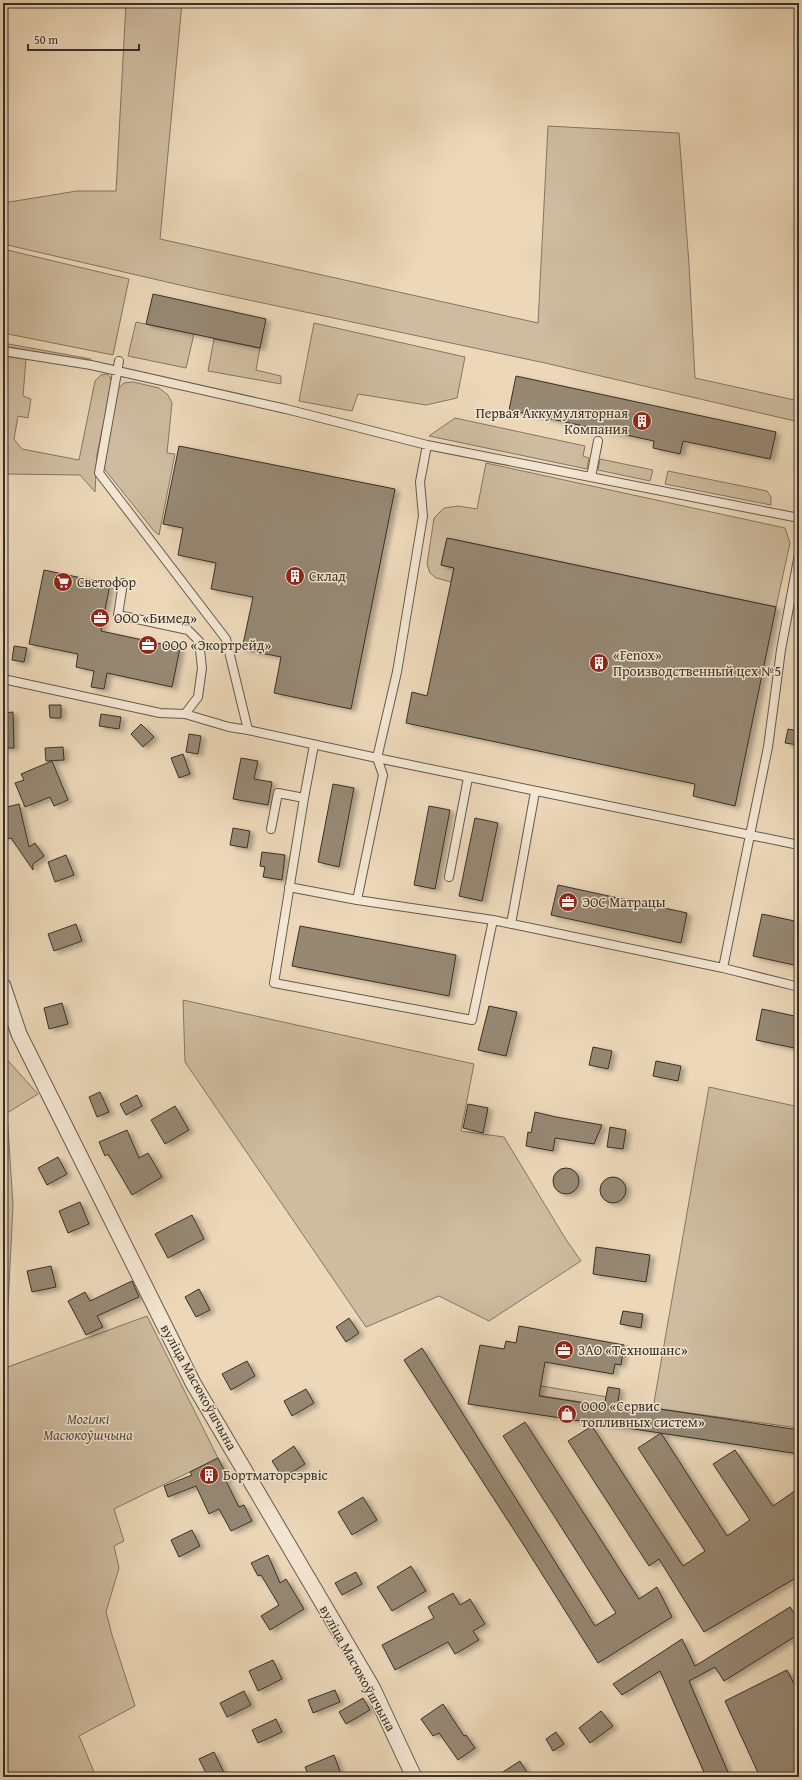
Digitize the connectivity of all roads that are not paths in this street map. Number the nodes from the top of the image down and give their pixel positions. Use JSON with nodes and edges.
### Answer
{"nodes":[{"id":1,"x":3,"y":352,"type":"edge"},
{"id":2,"x":119,"y":361,"type":"dead end"},
{"id":3,"x":118,"y":371,"type":"junction"},
{"id":4,"x":598,"y":441,"type":"dead end"},
{"id":5,"x":427,"y":445,"type":"junction"},
{"id":6,"x":591,"y":477,"type":"junction"},
{"id":7,"x":799,"y":518,"type":"edge"},
{"id":8,"x":799,"y":554,"type":"edge"},
{"id":9,"x":123,"y":583,"type":"dead end"},
{"id":10,"x":3,"y":679,"type":"edge"},
{"id":11,"x":185,"y":714,"type":"junction"},
{"id":12,"x":248,"y":730,"type":"junction"},
{"id":13,"x":314,"y":745,"type":"junction"},
{"id":14,"x":378,"y":758,"type":"junction"},
{"id":15,"x":468,"y":778,"type":"junction"},
{"id":16,"x":535,"y":792,"type":"junction"},
{"id":17,"x":304,"y":798,"type":"junction"},
{"id":18,"x":271,"y":830,"type":"dead end"},
{"id":19,"x":750,"y":835,"type":"junction"},
{"id":20,"x":799,"y":845,"type":"edge"},
{"id":21,"x":449,"y":877,"type":"dead end"},
{"id":22,"x":289,"y":887,"type":"junction"},
{"id":23,"x":357,"y":900,"type":"junction"},
{"id":24,"x":493,"y":920,"type":"junction"},
{"id":25,"x":511,"y":924,"type":"junction"},
{"id":26,"x":723,"y":968,"type":"junction"},
{"id":27,"x":3,"y":986,"type":"edge"},
{"id":28,"x":799,"y":988,"type":"edge"},
{"id":29,"x":414,"y":1777,"type":"edge"}],
"edges":[{"from":1,"to":3,"type":"lane"},
{"from":2,"to":3,"type":"lane"},
{"from":3,"to":5,"type":"lane"},
{"from":3,"to":12,"type":"lane"},
{"from":4,"to":6,"type":"lane"},
{"from":5,"to":6,"type":"lane"},
{"from":5,"to":14,"type":"lane"},
{"from":6,"to":7,"type":"lane"},
{"from":8,"to":19,"type":"lane"},
{"from":9,"to":11,"type":"lane"},
{"from":10,"to":11,"type":"lane"},
{"from":11,"to":12,"type":"lane"},
{"from":12,"to":13,"type":"lane"},
{"from":13,"to":14,"type":"lane"},
{"from":13,"to":17,"type":"lane"},
{"from":14,"to":15,"type":"lane"},
{"from":14,"to":23,"type":"lane"},
{"from":15,"to":16,"type":"lane"},
{"from":15,"to":21,"type":"lane"},
{"from":16,"to":19,"type":"lane"},
{"from":16,"to":25,"type":"lane"},
{"from":17,"to":18,"type":"lane"},
{"from":17,"to":22,"type":"lane"},
{"from":19,"to":20,"type":"lane"},
{"from":19,"to":26,"type":"lane"},
{"from":22,"to":23,"type":"lane"},
{"from":22,"to":24,"type":"lane"},
{"from":23,"to":24,"type":"lane"},
{"from":24,"to":25,"type":"lane"},
{"from":25,"to":26,"type":"lane"},
{"from":26,"to":28,"type":"lane"},
{"from":27,"to":29,"type":"street","name":"вуліца Масюкоўшчына"}]}
